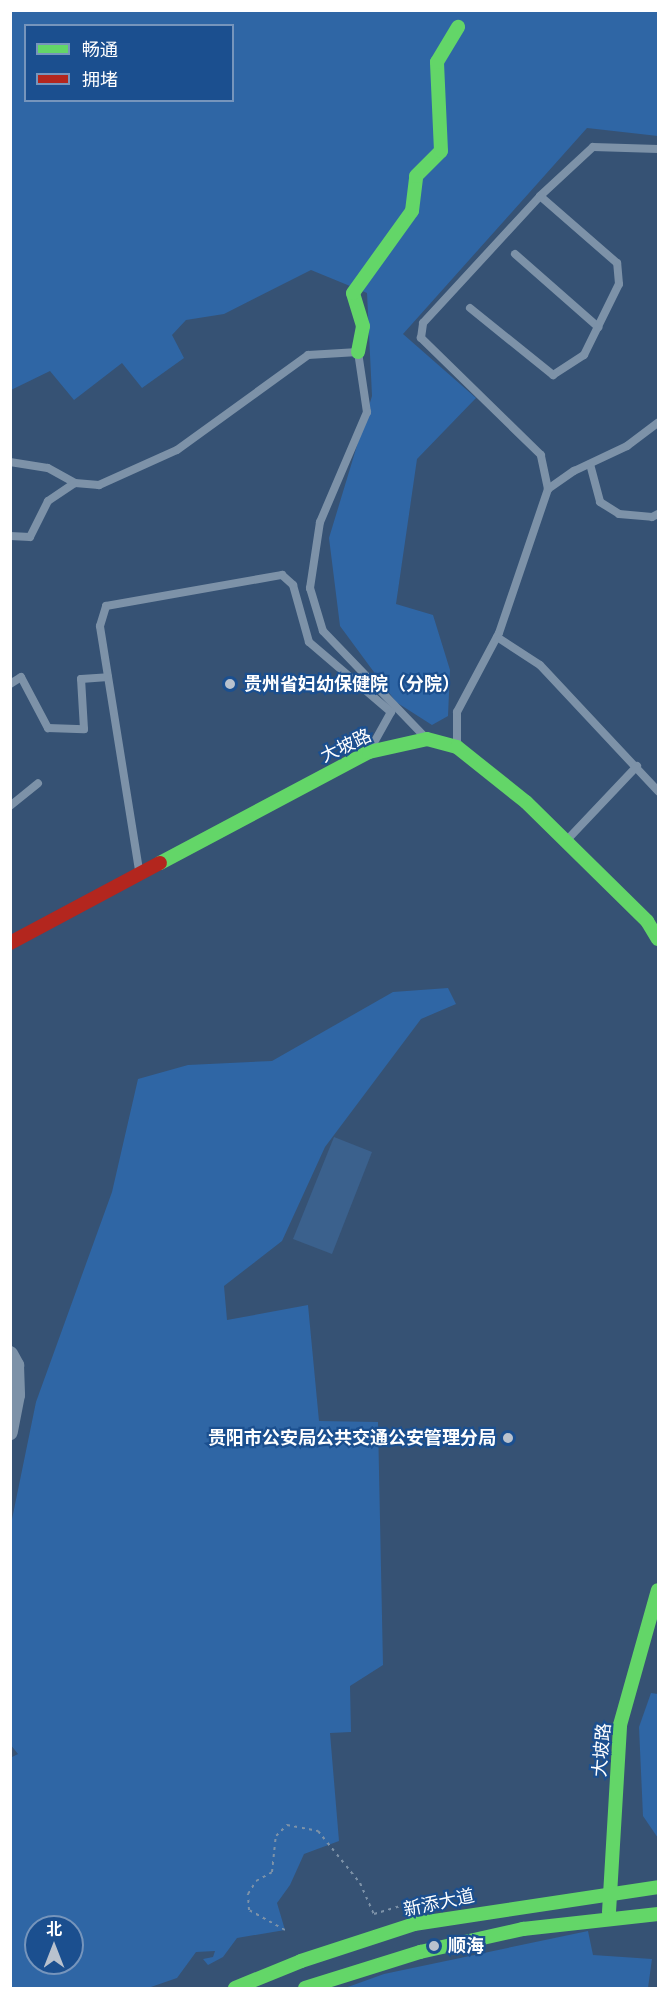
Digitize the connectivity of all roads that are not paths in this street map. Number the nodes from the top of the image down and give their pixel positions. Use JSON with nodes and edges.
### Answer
{"nodes":[{"id":1,"x":458,"y":27,"type":"dead end"},
{"id":2,"x":658,"y":149,"type":"edge"},
{"id":3,"x":540,"y":196,"type":"junction"},
{"id":4,"x":515,"y":254,"type":"dead end"},
{"id":5,"x":470,"y":308,"type":"dead end"},
{"id":6,"x":598,"y":327,"type":"junction"},
{"id":7,"x":358,"y":352,"type":"junction"},
{"id":8,"x":658,"y":423,"type":"edge"},
{"id":9,"x":10,"y":462,"type":"edge"},
{"id":10,"x":590,"y":464,"type":"junction"},
{"id":11,"x":75,"y":483,"type":"junction"},
{"id":12,"x":548,"y":489,"type":"junction"},
{"id":13,"x":658,"y":514,"type":"edge"},
{"id":14,"x":10,"y":536,"type":"edge"},
{"id":15,"x":497,"y":638,"type":"junction"},
{"id":16,"x":108,"y":677,"type":"junction"},
{"id":17,"x":10,"y":684,"type":"edge"},
{"id":18,"x":427,"y":740,"type":"junction"},
{"id":19,"x":457,"y":747,"type":"junction"},
{"id":20,"x":369,"y":752,"type":"junction"},
{"id":21,"x":637,"y":766,"type":"junction"},
{"id":22,"x":38,"y":783,"type":"dead end"},
{"id":23,"x":658,"y":791,"type":"edge"},
{"id":24,"x":10,"y":806,"type":"edge"},
{"id":25,"x":565,"y":841,"type":"junction"},
{"id":26,"x":140,"y":874,"type":"junction"},
{"id":27,"x":658,"y":939,"type":"edge"},
{"id":28,"x":10,"y":943,"type":"edge"},
{"id":29,"x":10,"y":1354,"type":"edge"},
{"id":30,"x":10,"y":1432,"type":"edge"},
{"id":31,"x":658,"y":1590,"type":"edge"},
{"id":32,"x":658,"y":1887,"type":"edge"},
{"id":33,"x":610,"y":1891,"type":"junction"},
{"id":34,"x":658,"y":1914,"type":"edge"},
{"id":35,"x":609,"y":1917,"type":"junction"},
{"id":36,"x":236,"y":1989,"type":"edge"},
{"id":37,"x":304,"y":1989,"type":"edge"}],
"edges":[{"from":1,"to":7,"type":"street"},
{"from":2,"to":3,"type":"lane"},
{"from":3,"to":6,"type":"lane"},
{"from":3,"to":12,"type":"lane"},
{"from":4,"to":6,"type":"lane"},
{"from":5,"to":6,"type":"lane"},
{"from":7,"to":11,"type":"lane"},
{"from":7,"to":18,"type":"lane"},
{"from":8,"to":10,"type":"lane"},
{"from":9,"to":11,"type":"lane"},
{"from":10,"to":12,"type":"lane"},
{"from":10,"to":13,"type":"lane"},
{"from":11,"to":14,"type":"lane"},
{"from":12,"to":15,"type":"lane"},
{"from":15,"to":19,"type":"lane"},
{"from":15,"to":21,"type":"lane"},
{"from":16,"to":17,"type":"lane"},
{"from":16,"to":20,"type":"lane"},
{"from":16,"to":26,"type":"lane"},
{"from":18,"to":19,"type":"street","name":"大坡路"},
{"from":18,"to":20,"type":"street","name":"大坡路"},
{"from":19,"to":25,"type":"street","name":"大坡路"},
{"from":20,"to":26,"type":"street","name":"大坡路"},
{"from":21,"to":23,"type":"lane"},
{"from":21,"to":25,"type":"lane"},
{"from":22,"to":24,"type":"lane"},
{"from":25,"to":27,"type":"street","name":"大坡路"},
{"from":26,"to":28,"type":"street","name":"大坡路"},
{"from":29,"to":30,"type":"street"},
{"from":31,"to":33,"type":"street","name":"大坡路"},
{"from":32,"to":33,"type":"street","name":"新添大道"},
{"from":33,"to":35,"type":"street","name":"大坡路"},
{"from":33,"to":36,"type":"street","name":"新添大道"},
{"from":34,"to":35,"type":"street"},
{"from":35,"to":37,"type":"street"}]}
